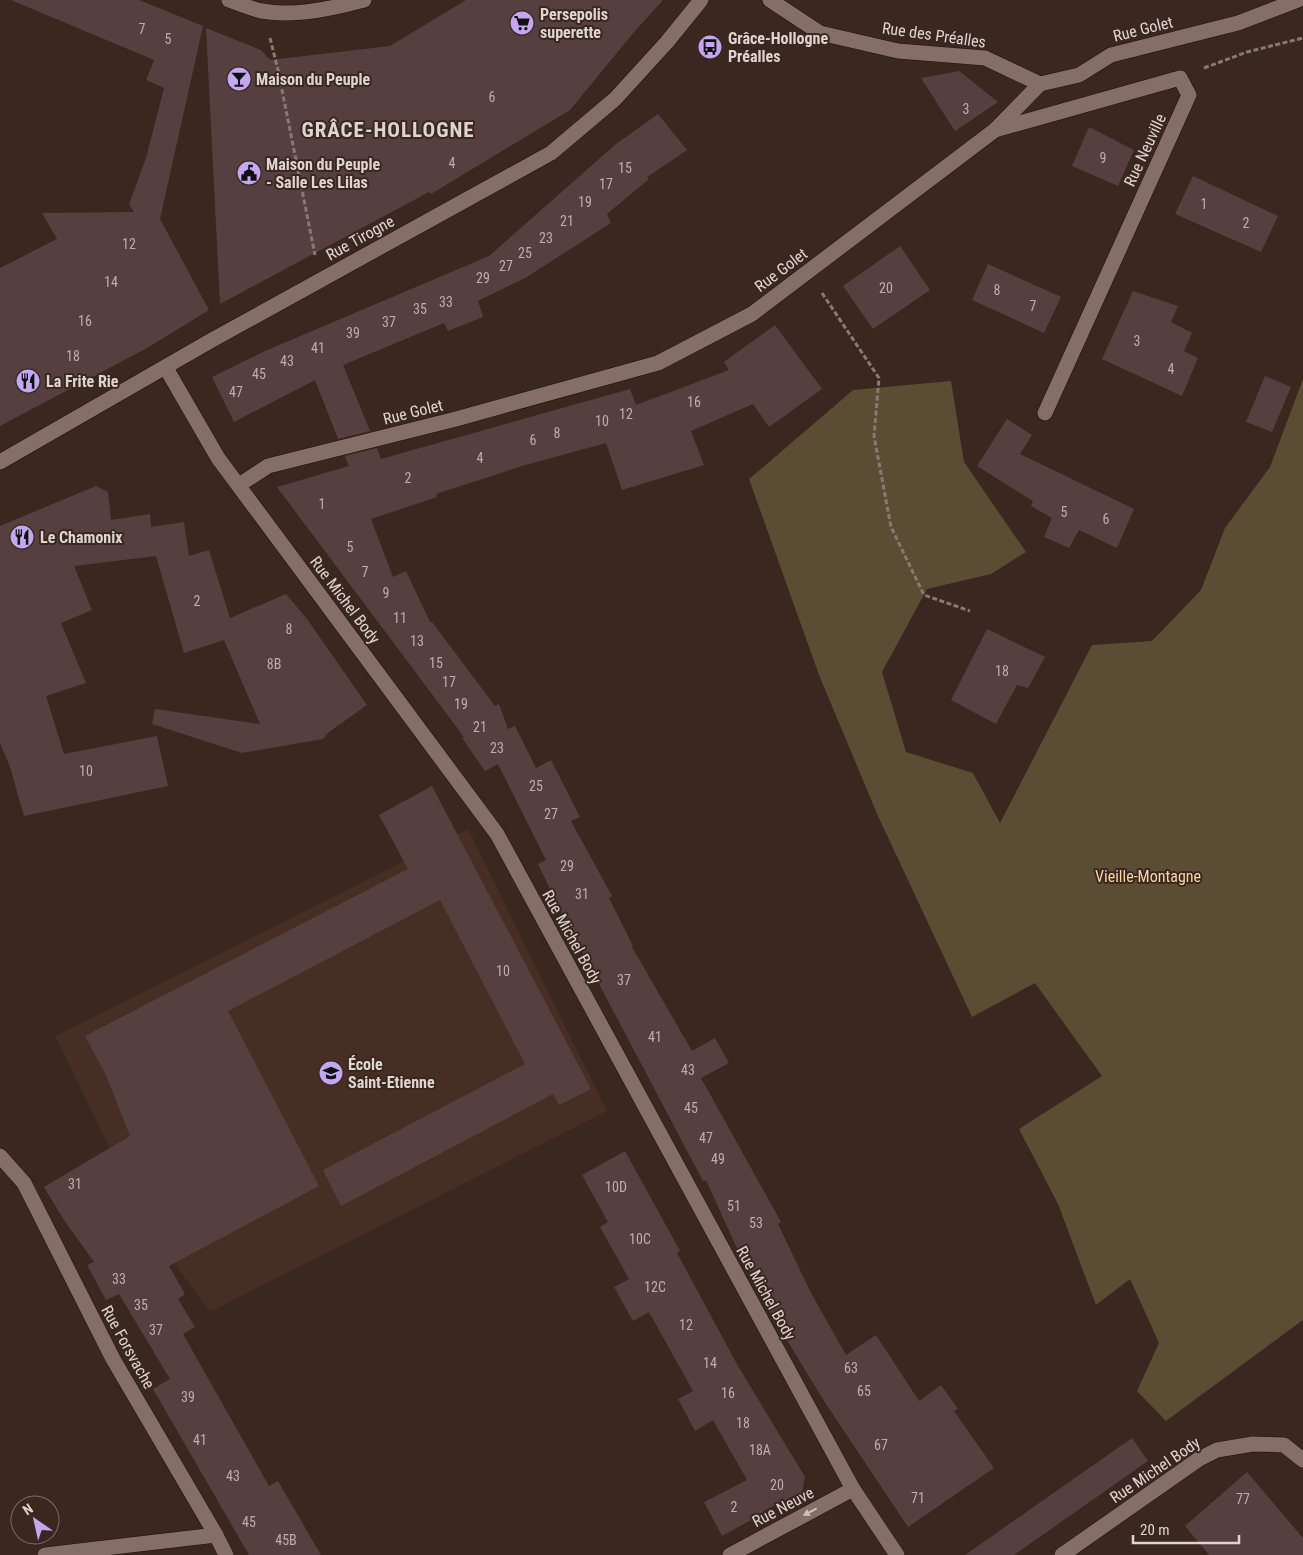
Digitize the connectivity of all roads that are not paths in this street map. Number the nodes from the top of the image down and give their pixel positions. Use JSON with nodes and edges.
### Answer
{"nodes":[{"id":1,"x":229,"y":0,"type":"edge"},
{"id":2,"x":364,"y":0,"type":"edge"},
{"id":3,"x":701,"y":0,"type":"edge"},
{"id":4,"x":770,"y":0,"type":"edge"},
{"id":5,"x":1298,"y":0,"type":"edge"},
{"id":6,"x":1040,"y":84,"type":"junction"},
{"id":7,"x":995,"y":130,"type":"junction"},
{"id":8,"x":166,"y":368,"type":"junction"},
{"id":9,"x":1045,"y":413,"type":"dead end"},
{"id":10,"x":0,"y":462,"type":"edge"},
{"id":11,"x":239,"y":486,"type":"junction"},
{"id":12,"x":0,"y":1156,"type":"edge"},
{"id":13,"x":1303,"y":1460,"type":"edge"},
{"id":14,"x":853,"y":1489,"type":"junction"},
{"id":15,"x":216,"y":1535,"type":"junction"},
{"id":16,"x":45,"y":1555,"type":"edge"},
{"id":17,"x":226,"y":1555,"type":"edge"},
{"id":18,"x":730,"y":1555,"type":"edge"},
{"id":19,"x":897,"y":1555,"type":"edge"},
{"id":20,"x":1062,"y":1555,"type":"edge"}],
"edges":[{"from":1,"to":2,"type":"street"},
{"from":3,"to":8,"type":"street","name":"Rue Tirogne"},
{"from":4,"to":6,"type":"street","name":"Rue des Préalles"},
{"from":5,"to":6,"type":"street","name":"Rue Golet"},
{"from":6,"to":7,"type":"street","name":"Rue Golet"},
{"from":7,"to":9,"type":"street","name":"Rue Neuville"},
{"from":7,"to":11,"type":"street","name":"Rue Golet"},
{"from":8,"to":10,"type":"street","name":"Rue Tirogne"},
{"from":8,"to":11,"type":"street","name":"Rue Michel Body"},
{"from":11,"to":14,"type":"street","name":"Rue Michel Body"},
{"from":12,"to":15,"type":"street","name":"Rue Forsvache"},
{"from":13,"to":20,"type":"street","name":"Rue Michel Body"},
{"from":14,"to":18,"type":"street","name":"Rue Neuve","one_way":true},
{"from":14,"to":19,"type":"street","name":"Rue Michel Body"},
{"from":15,"to":16,"type":"street"},
{"from":15,"to":17,"type":"street","name":"Rue Forsvache"}]}
